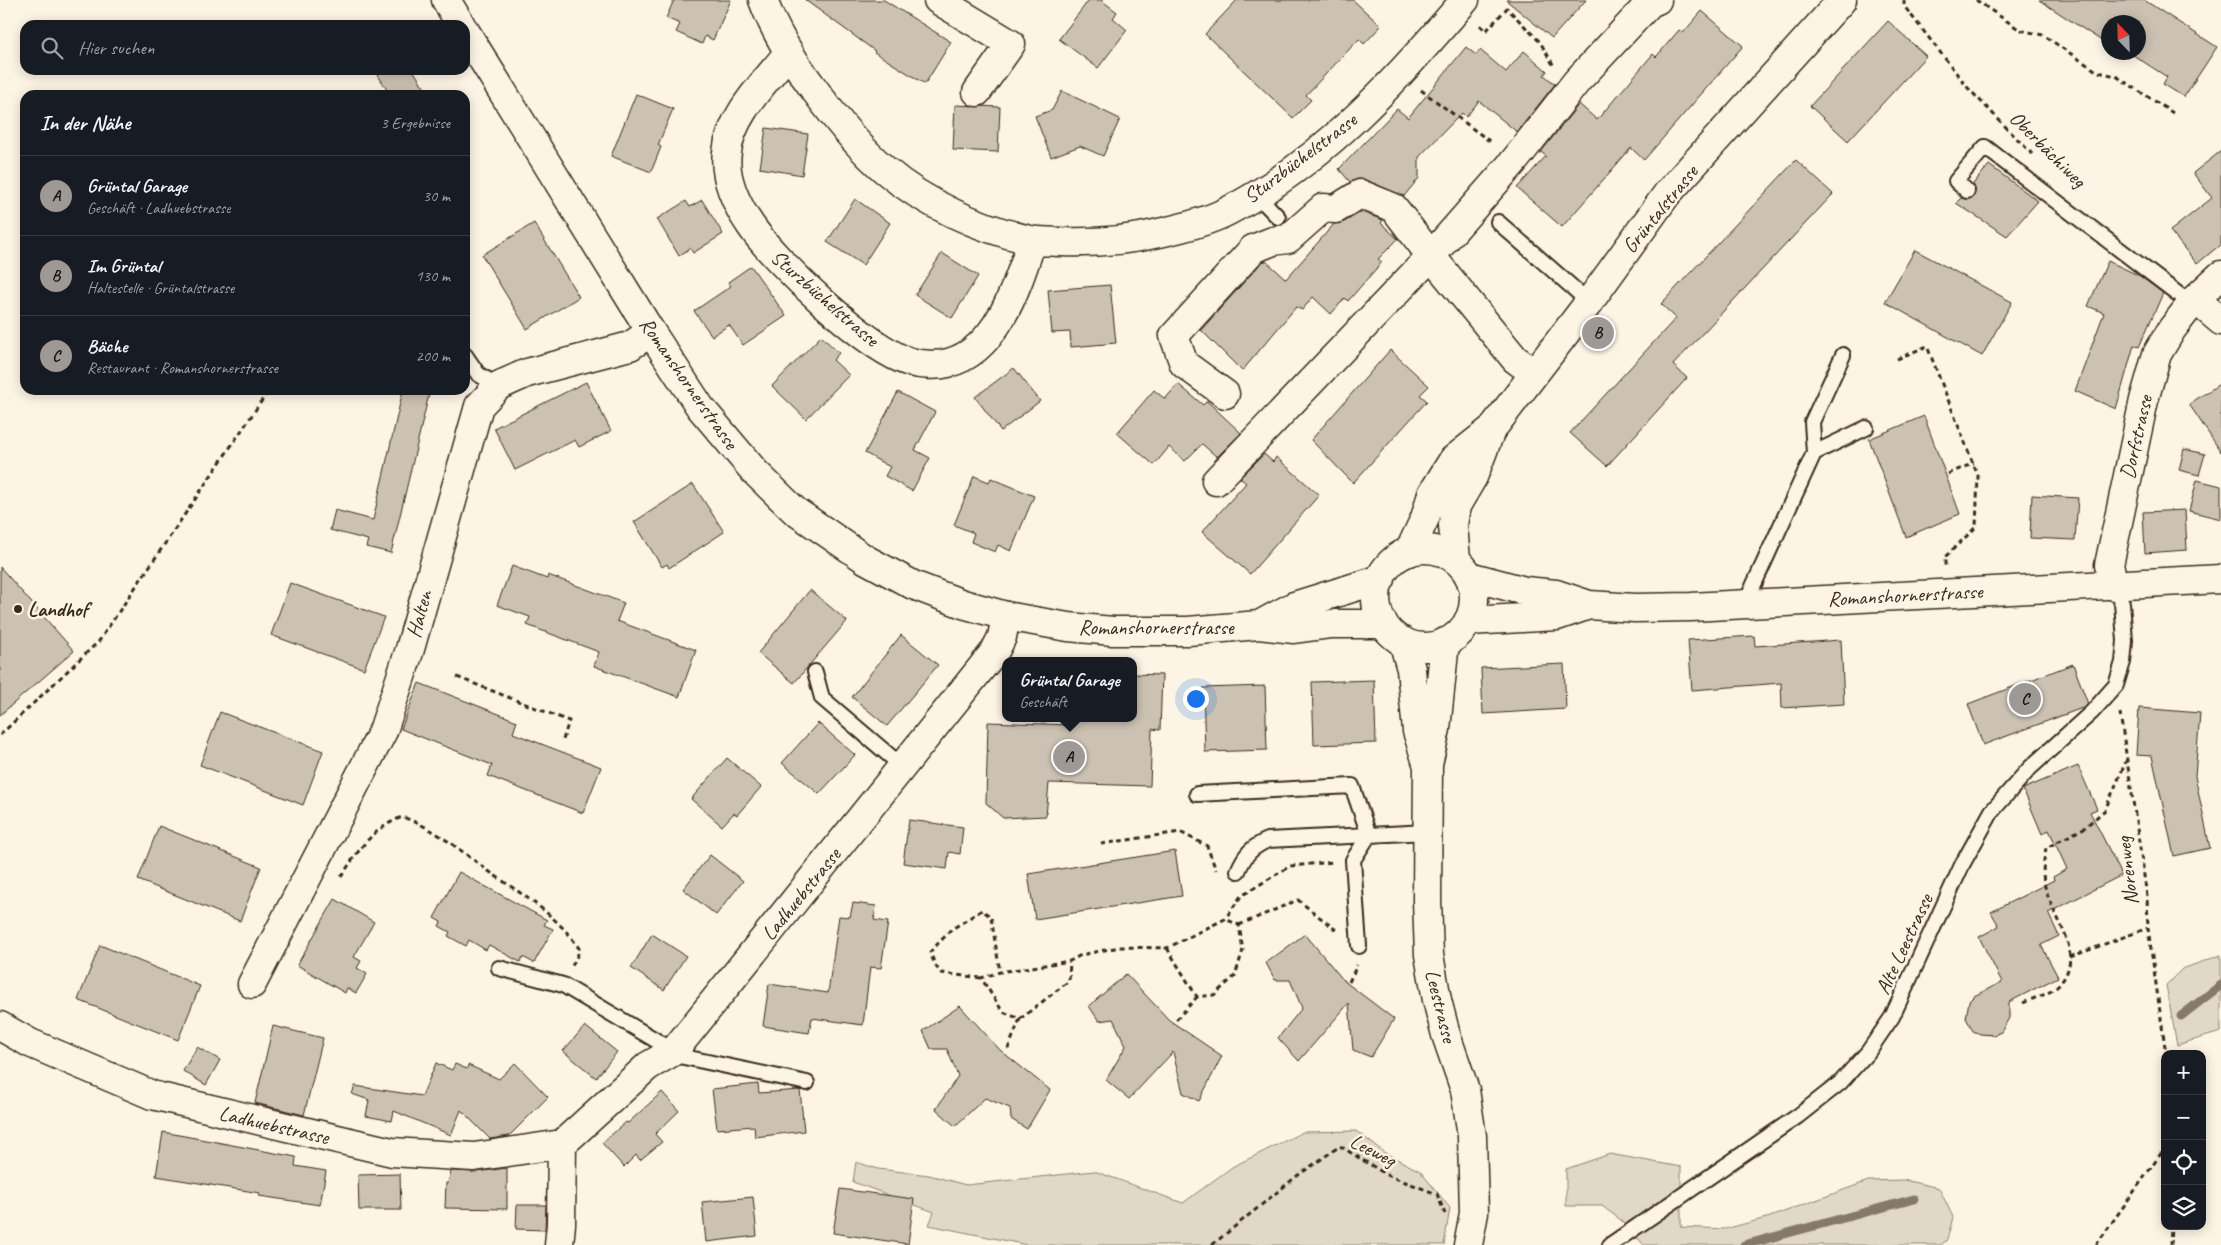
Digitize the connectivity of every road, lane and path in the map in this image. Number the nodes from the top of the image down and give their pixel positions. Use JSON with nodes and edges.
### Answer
{"nodes":[{"id":1,"x":446,"y":0,"type":"edge"},
{"id":2,"x":762,"y":0,"type":"edge"},
{"id":3,"x":938,"y":0,"type":"edge"},
{"id":4,"x":1657,"y":0,"type":"edge"},
{"id":5,"x":1842,"y":0,"type":"edge"},
{"id":6,"x":1904,"y":0,"type":"edge"},
{"id":7,"x":1976,"y":0,"type":"edge"},
{"id":8,"x":1462,"y":3,"type":"edge"},
{"id":9,"x":458,"y":20,"type":"edge"},
{"id":10,"x":470,"y":39,"type":"edge"},
{"id":11,"x":788,"y":53,"type":"junction"},
{"id":12,"x":1400,"y":75,"type":"junction"},
{"id":13,"x":1577,"y":81,"type":"junction"},
{"id":14,"x":977,"y":92,"type":"dead end"},
{"id":15,"x":2172,"y":114,"type":"dead end"},
{"id":16,"x":2037,"y":159,"type":"dead end"},
{"id":17,"x":1515,"y":160,"type":"junction"},
{"id":18,"x":1967,"y":191,"type":"dead end"},
{"id":19,"x":1257,"y":195,"type":"junction"},
{"id":20,"x":1278,"y":217,"type":"dead end"},
{"id":21,"x":1498,"y":222,"type":"dead end"},
{"id":22,"x":1032,"y":241,"type":"junction"},
{"id":23,"x":1431,"y":256,"type":"junction"},
{"id":24,"x":2221,"y":275,"type":"edge"},
{"id":25,"x":2195,"y":299,"type":"junction"},
{"id":26,"x":1589,"y":302,"type":"junction"},
{"id":27,"x":2221,"y":322,"type":"edge"},
{"id":28,"x":651,"y":332,"type":"junction"},
{"id":29,"x":1842,"y":355,"type":"dead end"},
{"id":30,"x":1897,"y":359,"type":"dead end"},
{"id":31,"x":470,"y":363,"type":"edge"},
{"id":32,"x":1534,"y":372,"type":"junction"},
{"id":33,"x":498,"y":386,"type":"junction"},
{"id":34,"x":1225,"y":394,"type":"dead end"},
{"id":35,"x":266,"y":395,"type":"edge"},
{"id":36,"x":1866,"y":428,"type":"dead end"},
{"id":37,"x":1492,"y":429,"type":"junction"},
{"id":38,"x":1814,"y":453,"type":"junction"},
{"id":39,"x":1974,"y":463,"type":"junction"},
{"id":40,"x":1948,"y":474,"type":"dead end"},
{"id":41,"x":1216,"y":482,"type":"dead end"},
{"id":42,"x":1409,"y":552,"type":"junction"},
{"id":43,"x":1463,"y":568,"type":"junction"},
{"id":44,"x":1944,"y":572,"type":"dead end"},
{"id":45,"x":1380,"y":578,"type":"junction"},
{"id":46,"x":2221,"y":580,"type":"edge"},
{"id":47,"x":2114,"y":586,"type":"junction"},
{"id":48,"x":1745,"y":604,"type":"junction"},
{"id":49,"x":1589,"y":605,"type":"junction"},
{"id":50,"x":1006,"y":616,"type":"junction"},
{"id":51,"x":1468,"y":621,"type":"junction"},
{"id":52,"x":1259,"y":625,"type":"junction"},
{"id":53,"x":1393,"y":633,"type":"junction"},
{"id":54,"x":1446,"y":642,"type":"junction"},
{"id":55,"x":815,"y":672,"type":"dead end"},
{"id":56,"x":457,"y":677,"type":"dead end"},
{"id":57,"x":2116,"y":685,"type":"junction"},
{"id":58,"x":0,"y":735,"type":"edge"},
{"id":59,"x":562,"y":743,"type":"dead end"},
{"id":60,"x":2127,"y":758,"type":"junction"},
{"id":61,"x":1428,"y":764,"type":"junction"},
{"id":62,"x":903,"y":767,"type":"junction"},
{"id":63,"x":1197,"y":794,"type":"dead end"},
{"id":64,"x":1427,"y":832,"type":"junction"},
{"id":65,"x":1369,"y":836,"type":"junction"},
{"id":66,"x":1100,"y":844,"type":"dead end"},
{"id":67,"x":1353,"y":860,"type":"junction"},
{"id":68,"x":1238,"y":871,"type":"dead end"},
{"id":69,"x":1218,"y":877,"type":"dead end"},
{"id":70,"x":339,"y":879,"type":"dead end"},
{"id":71,"x":1234,"y":892,"type":"dead end"},
{"id":72,"x":1241,"y":896,"type":"junction"},
{"id":73,"x":1225,"y":919,"type":"junction"},
{"id":74,"x":1239,"y":925,"type":"junction"},
{"id":75,"x":2148,"y":928,"type":"junction"},
{"id":76,"x":1340,"y":932,"type":"dead end"},
{"id":77,"x":1359,"y":946,"type":"joint"},
{"id":78,"x":1167,"y":948,"type":"junction"},
{"id":79,"x":2070,"y":956,"type":"junction"},
{"id":80,"x":1070,"y":961,"type":"junction"},
{"id":81,"x":499,"y":968,"type":"dead end"},
{"id":82,"x":1000,"y":972,"type":"junction"},
{"id":83,"x":981,"y":978,"type":"junction"},
{"id":84,"x":1349,"y":982,"type":"dead end"},
{"id":85,"x":252,"y":984,"type":"dead end"},
{"id":86,"x":564,"y":985,"type":"junction"},
{"id":87,"x":1197,"y":997,"type":"junction"},
{"id":88,"x":2023,"y":1003,"type":"dead end"},
{"id":89,"x":1020,"y":1019,"type":"junction"},
{"id":90,"x":1176,"y":1020,"type":"dead end"},
{"id":91,"x":0,"y":1026,"type":"edge"},
{"id":92,"x":1008,"y":1049,"type":"dead end"},
{"id":93,"x":674,"y":1050,"type":"junction"},
{"id":94,"x":2165,"y":1050,"type":"edge"},
{"id":95,"x":807,"y":1083,"type":"dead end"},
{"id":96,"x":562,"y":1144,"type":"junction"},
{"id":97,"x":2161,"y":1154,"type":"edge"},
{"id":98,"x":1448,"y":1220,"type":"dead end"},
{"id":99,"x":2172,"y":1230,"type":"edge"},
{"id":100,"x":559,"y":1245,"type":"edge"},
{"id":101,"x":1212,"y":1245,"type":"edge"},
{"id":102,"x":1468,"y":1245,"type":"edge"},
{"id":103,"x":1610,"y":1245,"type":"edge"},
{"id":104,"x":2096,"y":1245,"type":"edge"},
{"id":105,"x":2171,"y":1245,"type":"edge"}],
"edges":[{"from":1,"to":9,"type":"street"},
{"from":2,"to":11,"type":"street","name":"Sturzbüchelstrasse"},
{"from":3,"to":14,"type":"street"},
{"from":4,"to":13,"type":"street"},
{"from":5,"to":26,"type":"street","name":"Grüntalstrasse"},
{"from":6,"to":16,"type":"path","name":"Oberbächiweg"},
{"from":7,"to":15,"type":"path"},
{"from":8,"to":12,"type":"street","name":"Sturzbüchelstrasse"},
{"from":8,"to":13,"type":"path"},
{"from":10,"to":28,"type":"street","name":"Romanshornerstrasse"},
{"from":11,"to":22,"type":"street","name":"Sturzbüchelstrasse"},
{"from":11,"to":22,"type":"street","name":"Sturzbüchelstrasse"},
{"from":12,"to":17,"type":"path"},
{"from":12,"to":19,"type":"street","name":"Sturzbüchelstrasse"},
{"from":13,"to":17,"type":"street"},
{"from":17,"to":23,"type":"street"},
{"from":18,"to":25,"type":"lane"},
{"from":19,"to":20,"type":"lane"},
{"from":19,"to":22,"type":"street","name":"Sturzbüchelstrasse"},
{"from":21,"to":26,"type":"lane"},
{"from":23,"to":32,"type":"street"},
{"from":23,"to":34,"type":"street"},
{"from":23,"to":41,"type":"street"},
{"from":24,"to":25,"type":"street","name":"Dorfstrasse"},
{"from":25,"to":27,"type":"street"},
{"from":25,"to":47,"type":"street","name":"Dorfstrasse"},
{"from":26,"to":32,"type":"street","name":"Grüntalstrasse"},
{"from":28,"to":33,"type":"street","name":"Halten"},
{"from":28,"to":50,"type":"street","name":"Romanshornerstrasse"},
{"from":29,"to":38,"type":"lane"},
{"from":30,"to":39,"type":"path"},
{"from":31,"to":33,"type":"lane"},
{"from":32,"to":37,"type":"street","name":"Grüntalstrasse"},
{"from":33,"to":85,"type":"street","name":"Halten"},
{"from":35,"to":58,"type":"path"},
{"from":36,"to":38,"type":"lane"},
{"from":37,"to":42,"type":"street","name":"Grüntalstrasse"},
{"from":37,"to":43,"type":"street","name":"Grüntalstrasse"},
{"from":38,"to":48,"type":"lane"},
{"from":39,"to":40,"type":"path"},
{"from":39,"to":44,"type":"path"},
{"from":42,"to":43,"type":"street"},
{"from":42,"to":45,"type":"street"},
{"from":43,"to":49,"type":"street","name":"Romanshornerstrasse"},
{"from":43,"to":51,"type":"street"},
{"from":45,"to":52,"type":"street","name":"Romanshornerstrasse"},
{"from":45,"to":53,"type":"street"},
{"from":46,"to":47,"type":"street","name":"Romanshornerstrasse"},
{"from":47,"to":48,"type":"street","name":"Romanshornerstrasse"},
{"from":47,"to":57,"type":"lane","name":"Alte Leestrasse"},
{"from":48,"to":49,"type":"street","name":"Romanshornerstrasse"},
{"from":49,"to":51,"type":"street","name":"Romanshornerstrasse"},
{"from":50,"to":52,"type":"street","name":"Romanshornerstrasse"},
{"from":50,"to":62,"type":"street","name":"Ladhuebstrasse"},
{"from":51,"to":54,"type":"street"},
{"from":52,"to":53,"type":"street","name":"Romanshornerstrasse"},
{"from":53,"to":54,"type":"street"},
{"from":53,"to":61,"type":"street","name":"Leestrasse"},
{"from":54,"to":61,"type":"street","name":"Leestrasse"},
{"from":55,"to":62,"type":"lane"},
{"from":56,"to":59,"type":"path"},
{"from":57,"to":60,"type":"path","name":"Norenweg"},
{"from":57,"to":103,"type":"lane","name":"Alte Leestrasse"},
{"from":60,"to":75,"type":"path","name":"Norenweg"},
{"from":60,"to":79,"type":"path"},
{"from":61,"to":64,"type":"street","name":"Leestrasse"},
{"from":62,"to":93,"type":"street","name":"Ladhuebstrasse"},
{"from":63,"to":65,"type":"lane"},
{"from":64,"to":65,"type":"lane"},
{"from":64,"to":102,"type":"street","name":"Leestrasse"},
{"from":65,"to":67,"type":"lane"},
{"from":65,"to":68,"type":"lane"},
{"from":66,"to":69,"type":"path"},
{"from":67,"to":72,"type":"path"},
{"from":67,"to":77,"type":"lane"},
{"from":70,"to":86,"type":"path"},
{"from":71,"to":72,"type":"path"},
{"from":72,"to":73,"type":"path"},
{"from":73,"to":74,"type":"path"},
{"from":73,"to":78,"type":"path"},
{"from":74,"to":76,"type":"path"},
{"from":74,"to":87,"type":"path"},
{"from":75,"to":79,"type":"path"},
{"from":75,"to":94,"type":"path","name":"Norenweg"},
{"from":77,"to":84,"type":"path"},
{"from":78,"to":80,"type":"path"},
{"from":78,"to":87,"type":"path"},
{"from":79,"to":88,"type":"path"},
{"from":80,"to":82,"type":"path"},
{"from":80,"to":89,"type":"path"},
{"from":81,"to":86,"type":"lane"},
{"from":82,"to":83,"type":"path"},
{"from":82,"to":83,"type":"path"},
{"from":83,"to":89,"type":"path"},
{"from":86,"to":93,"type":"lane"},
{"from":87,"to":90,"type":"path"},
{"from":89,"to":92,"type":"path"},
{"from":91,"to":96,"type":"street","name":"Ladhuebstrasse"},
{"from":93,"to":95,"type":"lane"},
{"from":93,"to":96,"type":"street","name":"Ladhuebstrasse"},
{"from":96,"to":100,"type":"street"},
{"from":97,"to":104,"type":"path"},
{"from":98,"to":101,"type":"path","name":"Leeweg"},
{"from":99,"to":105,"type":"path"}]}
